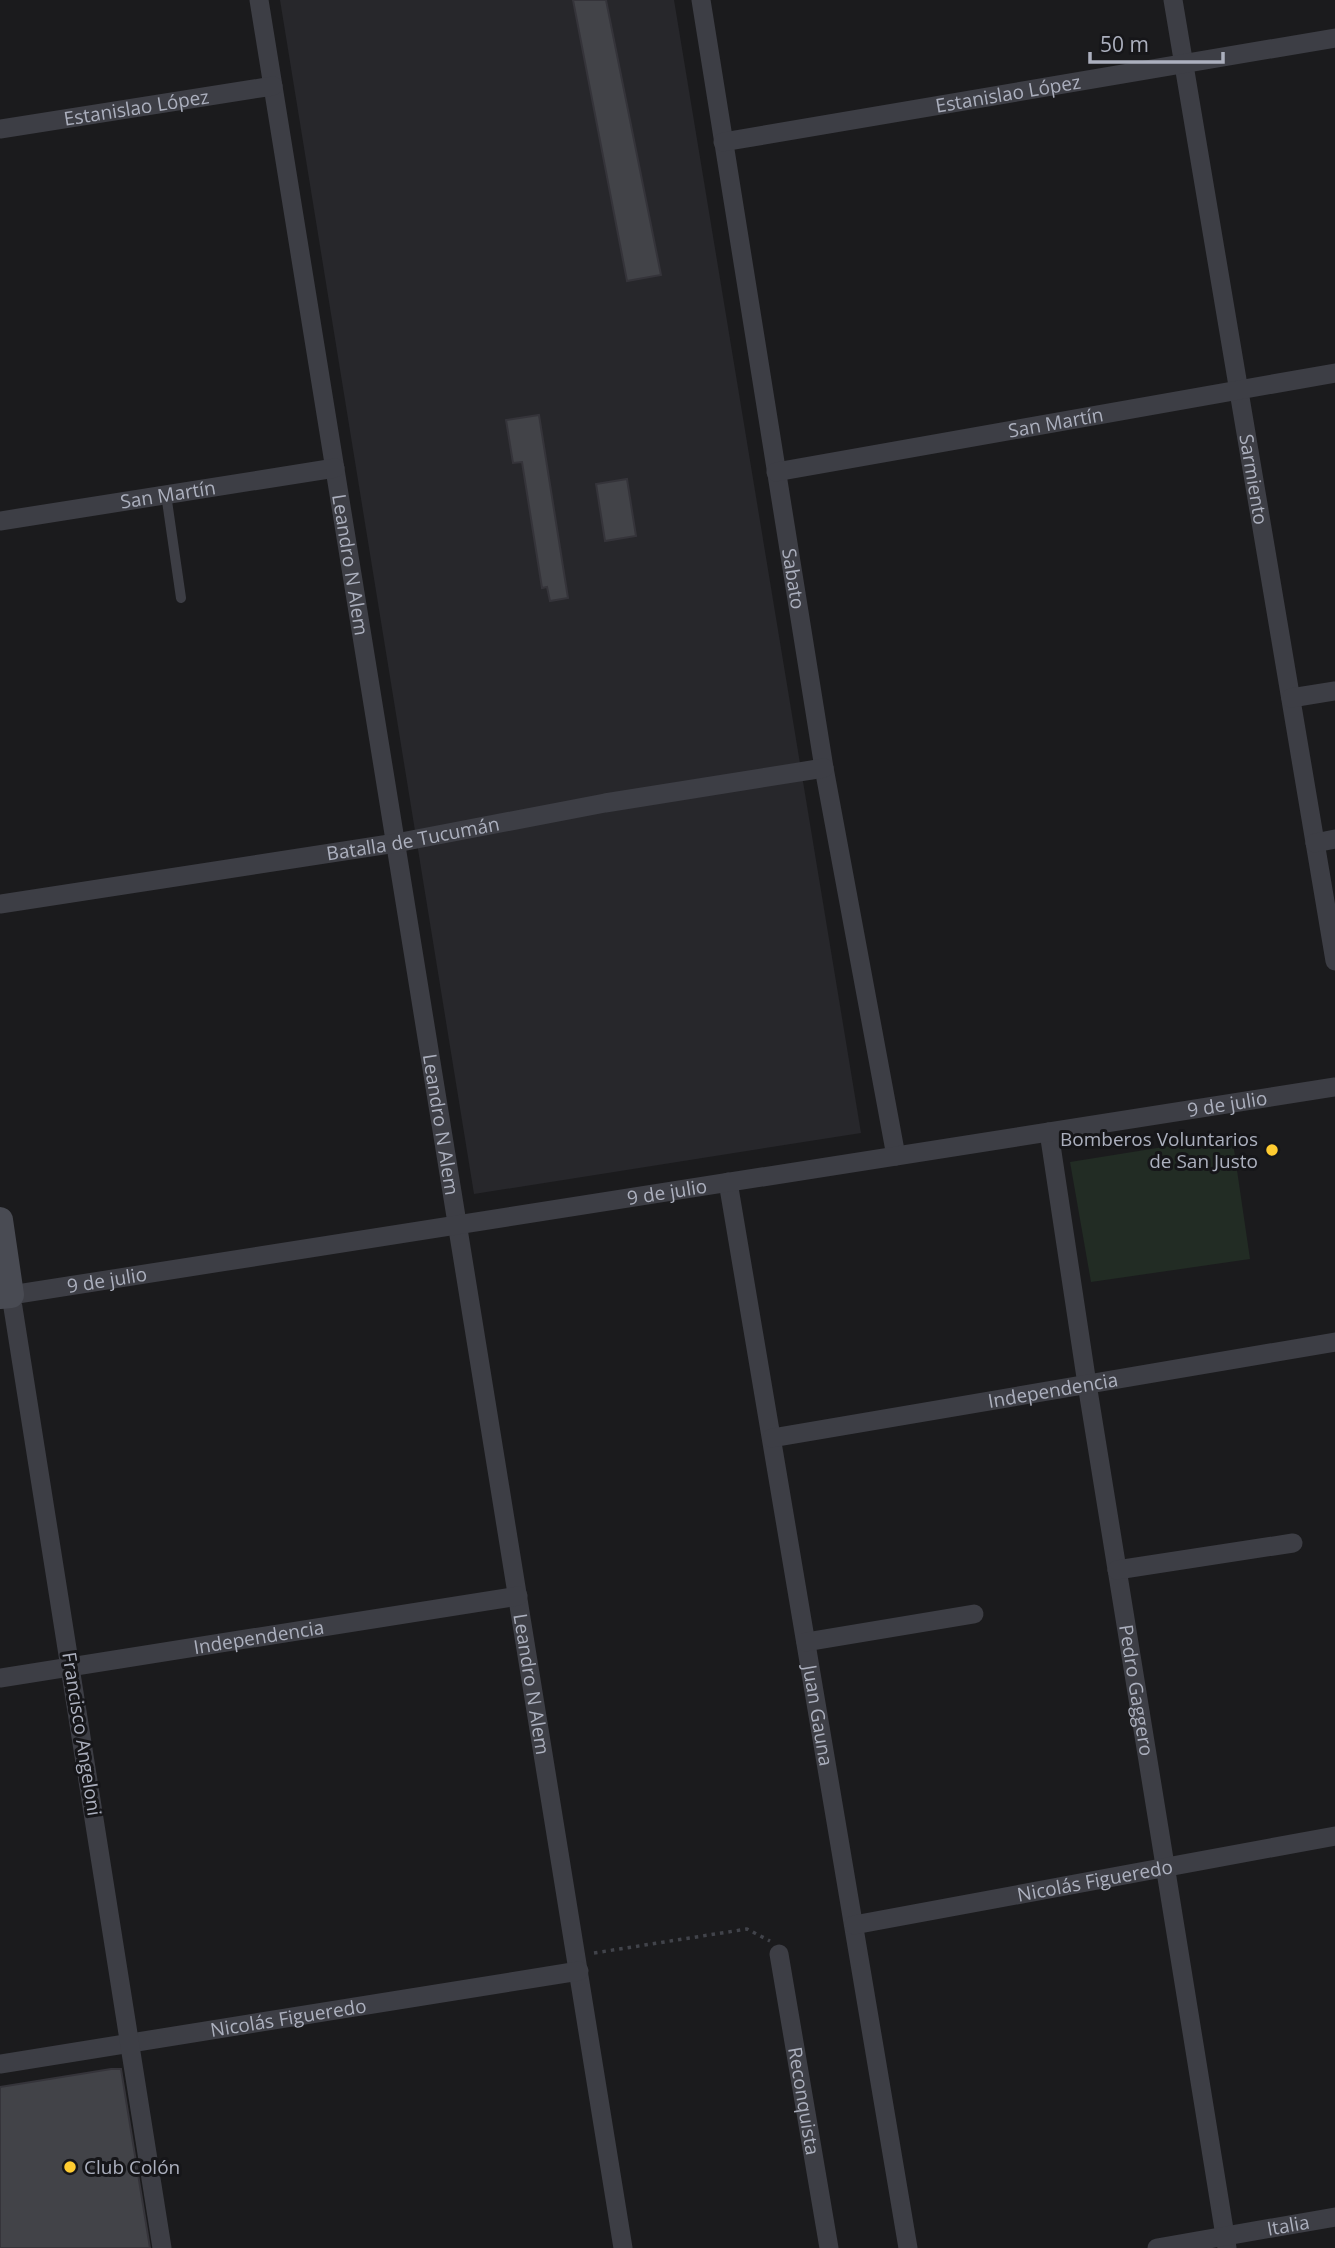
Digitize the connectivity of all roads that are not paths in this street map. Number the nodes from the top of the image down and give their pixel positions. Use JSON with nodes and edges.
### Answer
{"nodes":[{"id":1,"x":259,"y":0,"type":"edge"},
{"id":2,"x":701,"y":0,"type":"edge"},
{"id":3,"x":1173,"y":0,"type":"edge"},
{"id":4,"x":1335,"y":38,"type":"edge"},
{"id":5,"x":1184,"y":64,"type":"junction"},
{"id":6,"x":273,"y":86,"type":"junction"},
{"id":7,"x":0,"y":129,"type":"edge"},
{"id":8,"x":723,"y":142,"type":"junction"},
{"id":9,"x":1335,"y":373,"type":"edge"},
{"id":10,"x":1238,"y":390,"type":"junction"},
{"id":11,"x":335,"y":468,"type":"junction"},
{"id":12,"x":776,"y":472,"type":"junction"},
{"id":13,"x":166,"y":494,"type":"junction"},
{"id":14,"x":0,"y":520,"type":"edge"},
{"id":15,"x":181,"y":598,"type":"dead end"},
{"id":16,"x":1335,"y":691,"type":"edge"},
{"id":17,"x":1291,"y":698,"type":"junction"},
{"id":18,"x":824,"y":768,"type":"junction"},
{"id":19,"x":1335,"y":839,"type":"edge"},
{"id":20,"x":1315,"y":842,"type":"junction"},
{"id":21,"x":396,"y":843,"type":"junction"},
{"id":22,"x":0,"y":904,"type":"edge"},
{"id":23,"x":1335,"y":961,"type":"edge"},
{"id":24,"x":1335,"y":1087,"type":"edge"},
{"id":25,"x":1049,"y":1132,"type":"junction"},
{"id":26,"x":896,"y":1156,"type":"junction"},
{"id":27,"x":729,"y":1182,"type":"junction"},
{"id":28,"x":0,"y":1220,"type":"edge"},
{"id":29,"x":459,"y":1224,"type":"junction"},
{"id":30,"x":5,"y":1295,"type":"edge"},
{"id":31,"x":1335,"y":1342,"type":"edge"},
{"id":32,"x":1087,"y":1384,"type":"junction"},
{"id":33,"x":772,"y":1438,"type":"junction"},
{"id":34,"x":1293,"y":1543,"type":"dead end"},
{"id":35,"x":1117,"y":1570,"type":"junction"},
{"id":36,"x":518,"y":1596,"type":"junction"},
{"id":37,"x":974,"y":1614,"type":"dead end"},
{"id":38,"x":806,"y":1642,"type":"junction"},
{"id":39,"x":71,"y":1666,"type":"junction"},
{"id":40,"x":0,"y":1678,"type":"edge"},
{"id":41,"x":1335,"y":1836,"type":"edge"},
{"id":42,"x":1165,"y":1867,"type":"junction"},
{"id":43,"x":854,"y":1925,"type":"junction"},
{"id":44,"x":779,"y":1954,"type":"road end"},
{"id":45,"x":577,"y":1964,"type":"junction"},
{"id":46,"x":130,"y":2043,"type":"junction"},
{"id":47,"x":0,"y":2064,"type":"edge"},
{"id":48,"x":1335,"y":2217,"type":"edge"},
{"id":49,"x":1226,"y":2242,"type":"edge"},
{"id":50,"x":162,"y":2248,"type":"edge"},
{"id":51,"x":624,"y":2248,"type":"edge"},
{"id":52,"x":829,"y":2248,"type":"edge"},
{"id":53,"x":908,"y":2248,"type":"edge"},
{"id":54,"x":1157,"y":2248,"type":"edge"}],
"edges":[{"from":1,"to":6,"type":"street","name":"Leandro N Alem"},
{"from":2,"to":8,"type":"street","name":"Sabato"},
{"from":3,"to":5,"type":"street","name":"Sarmiento"},
{"from":4,"to":5,"type":"street","name":"Estanislao López"},
{"from":5,"to":8,"type":"street","name":"Estanislao López"},
{"from":5,"to":10,"type":"street","name":"Sarmiento"},
{"from":6,"to":7,"type":"street","name":"Estanislao López"},
{"from":6,"to":11,"type":"street","name":"Leandro N Alem"},
{"from":8,"to":12,"type":"street","name":"Sabato"},
{"from":9,"to":10,"type":"street","name":"San Martín"},
{"from":10,"to":12,"type":"street","name":"San Martín"},
{"from":10,"to":17,"type":"street","name":"Sarmiento"},
{"from":11,"to":13,"type":"street","name":"San Martín"},
{"from":11,"to":21,"type":"street","name":"Leandro N Alem"},
{"from":12,"to":18,"type":"street","name":"Sabato"},
{"from":13,"to":14,"type":"street","name":"San Martín"},
{"from":13,"to":15,"type":"lane"},
{"from":16,"to":17,"type":"street"},
{"from":17,"to":20,"type":"street","name":"Sarmiento"},
{"from":18,"to":21,"type":"street","name":"Batalla de Tucumán"},
{"from":18,"to":26,"type":"street","name":"Sabato"},
{"from":19,"to":20,"type":"street"},
{"from":20,"to":23,"type":"street","name":"Sarmiento"},
{"from":21,"to":22,"type":"street","name":"Batalla de Tucumán"},
{"from":21,"to":29,"type":"street","name":"Leandro N Alem"},
{"from":24,"to":25,"type":"street","name":"9 de julio"},
{"from":25,"to":26,"type":"street","name":"9 de julio"},
{"from":25,"to":32,"type":"street","name":"Pedro Gaggero"},
{"from":26,"to":27,"type":"street","name":"9 de julio"},
{"from":27,"to":29,"type":"street","name":"9 de julio"},
{"from":27,"to":33,"type":"street","name":"Juan Gauna"},
{"from":28,"to":30,"type":"main road","name":"Francisco Angeloni"},
{"from":29,"to":30,"type":"street","name":"9 de julio"},
{"from":29,"to":36,"type":"street","name":"Leandro N Alem"},
{"from":30,"to":39,"type":"street","name":"Francisco Angeloni"},
{"from":31,"to":32,"type":"street","name":"Independencia"},
{"from":32,"to":33,"type":"street","name":"Independencia"},
{"from":32,"to":35,"type":"street","name":"Pedro Gaggero"},
{"from":33,"to":38,"type":"street","name":"Juan Gauna"},
{"from":34,"to":35,"type":"street"},
{"from":35,"to":42,"type":"street","name":"Pedro Gaggero"},
{"from":36,"to":39,"type":"street","name":"Independencia"},
{"from":36,"to":45,"type":"street","name":"Leandro N Alem"},
{"from":37,"to":38,"type":"street"},
{"from":38,"to":43,"type":"street","name":"Juan Gauna"},
{"from":39,"to":40,"type":"street","name":"Independencia"},
{"from":39,"to":46,"type":"street","name":"Francisco Angeloni"},
{"from":41,"to":42,"type":"street","name":"Nicolás Figueredo"},
{"from":42,"to":43,"type":"street","name":"Nicolás Figueredo"},
{"from":42,"to":49,"type":"street","name":"Pedro Gaggero"},
{"from":43,"to":53,"type":"street","name":"Juan Gauna"},
{"from":44,"to":52,"type":"street","name":"Reconquista"},
{"from":45,"to":46,"type":"street","name":"Nicolás Figueredo"},
{"from":45,"to":51,"type":"street","name":"Leandro N Alem"},
{"from":46,"to":47,"type":"street","name":"Nicolás Figueredo"},
{"from":46,"to":50,"type":"street","name":"Francisco Angeloni"},
{"from":48,"to":49,"type":"street","name":"Italia"},
{"from":49,"to":54,"type":"street","name":"Italia"}]}
